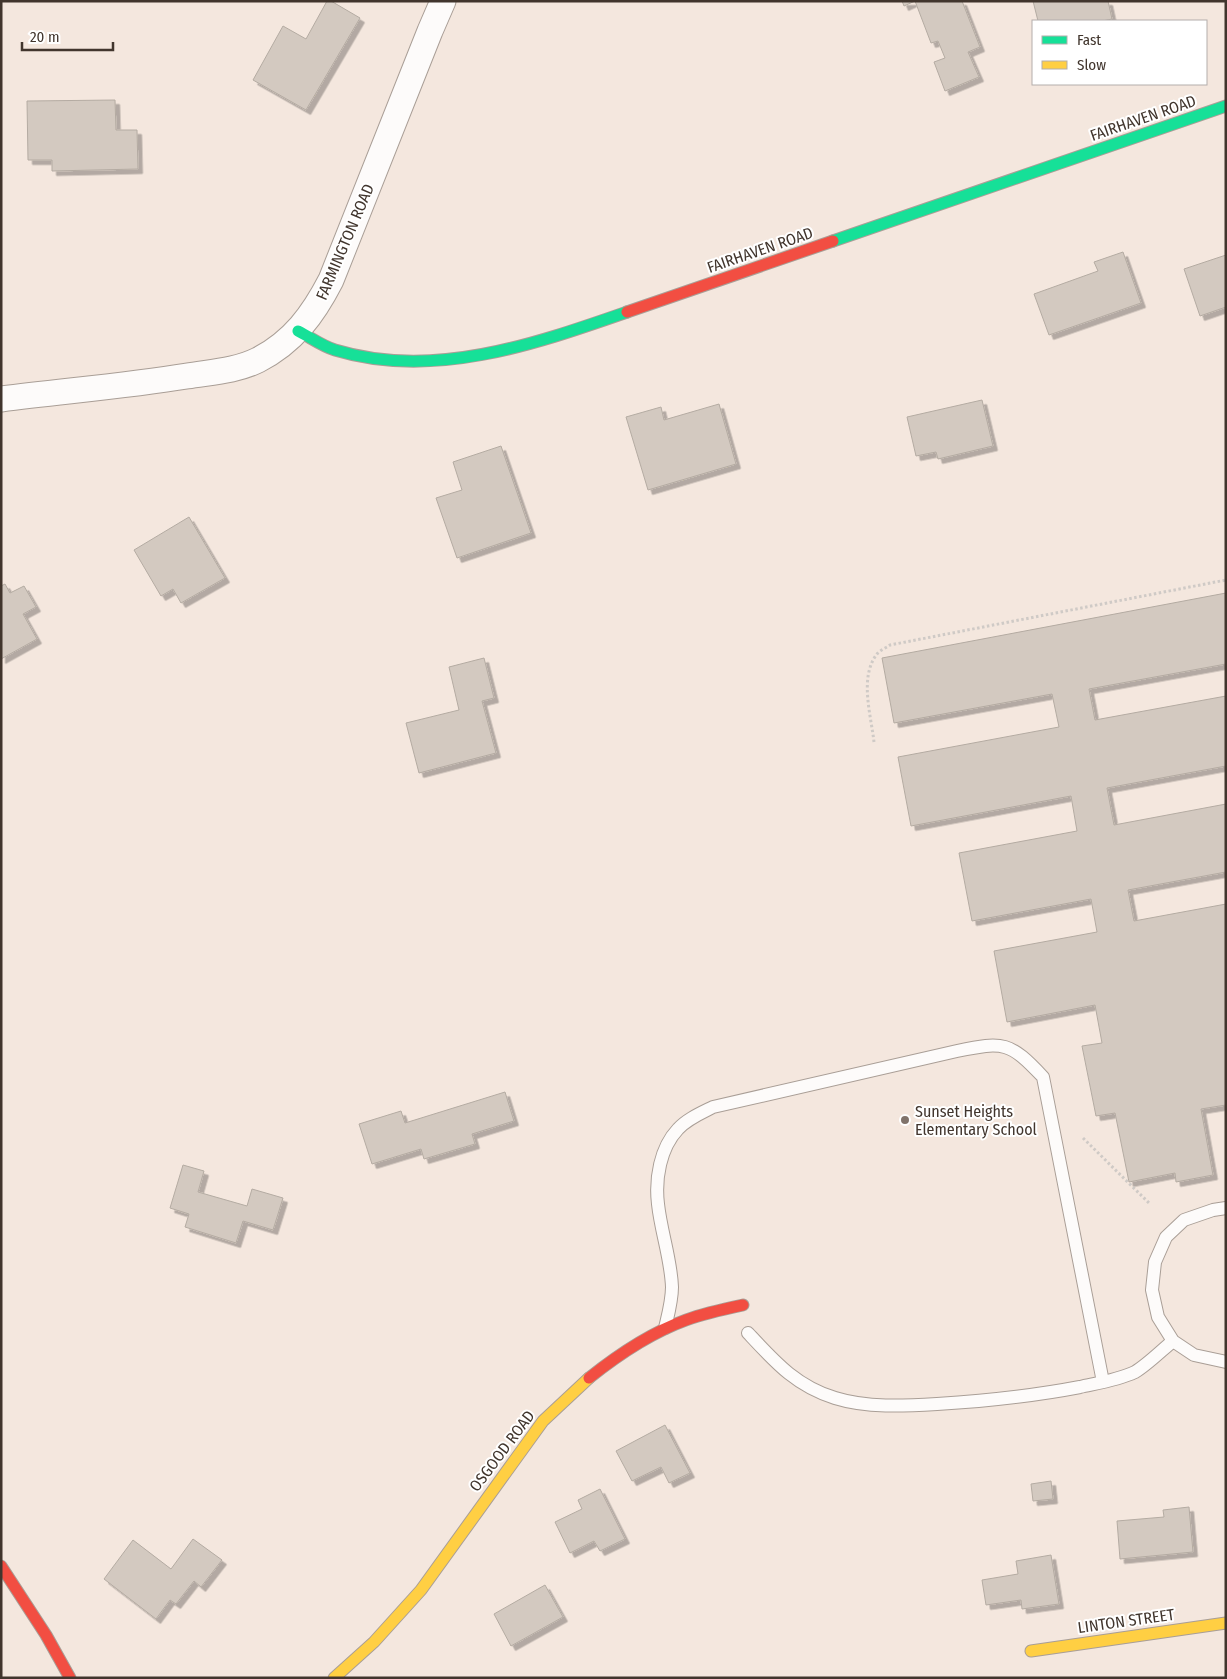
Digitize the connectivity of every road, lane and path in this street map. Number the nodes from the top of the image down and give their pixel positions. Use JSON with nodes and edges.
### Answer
{"nodes":[{"id":1,"x":444,"y":1,"type":"edge"},
{"id":2,"x":1226,"y":106,"type":"edge"},
{"id":3,"x":298,"y":331,"type":"junction"},
{"id":4,"x":1,"y":399,"type":"edge"},
{"id":5,"x":1226,"y":580,"type":"edge"},
{"id":6,"x":874,"y":742,"type":"dead end"},
{"id":7,"x":1083,"y":1138,"type":"dead end"},
{"id":8,"x":1149,"y":1203,"type":"dead end"},
{"id":9,"x":1226,"y":1208,"type":"edge"},
{"id":10,"x":743,"y":1305,"type":"dead end"},
{"id":11,"x":665,"y":1329,"type":"junction"},
{"id":12,"x":748,"y":1334,"type":"dead end"},
{"id":13,"x":1173,"y":1340,"type":"junction"},
{"id":14,"x":1226,"y":1362,"type":"edge"},
{"id":15,"x":1103,"y":1382,"type":"junction"},
{"id":16,"x":1,"y":1566,"type":"edge"},
{"id":17,"x":1226,"y":1623,"type":"edge"},
{"id":18,"x":1031,"y":1651,"type":"dead end"},
{"id":19,"x":70,"y":1678,"type":"edge"},
{"id":20,"x":334,"y":1678,"type":"edge"}],
"edges":[{"from":1,"to":3,"type":"street","name":"FARMINGTON ROAD"},
{"from":2,"to":3,"type":"street","name":"FAIRHAVEN ROAD"},
{"from":3,"to":4,"type":"street","name":"FARMINGTON ROAD"},
{"from":5,"to":6,"type":"path"},
{"from":7,"to":8,"type":"path"},
{"from":9,"to":13,"type":"lane"},
{"from":10,"to":11,"type":"street","name":"OSGOOD ROAD"},
{"from":11,"to":15,"type":"lane"},
{"from":11,"to":20,"type":"street","name":"OSGOOD ROAD"},
{"from":12,"to":15,"type":"lane"},
{"from":13,"to":14,"type":"lane"},
{"from":13,"to":15,"type":"lane"},
{"from":16,"to":19,"type":"street"},
{"from":17,"to":18,"type":"street","name":"LINTON STREET"}]}
